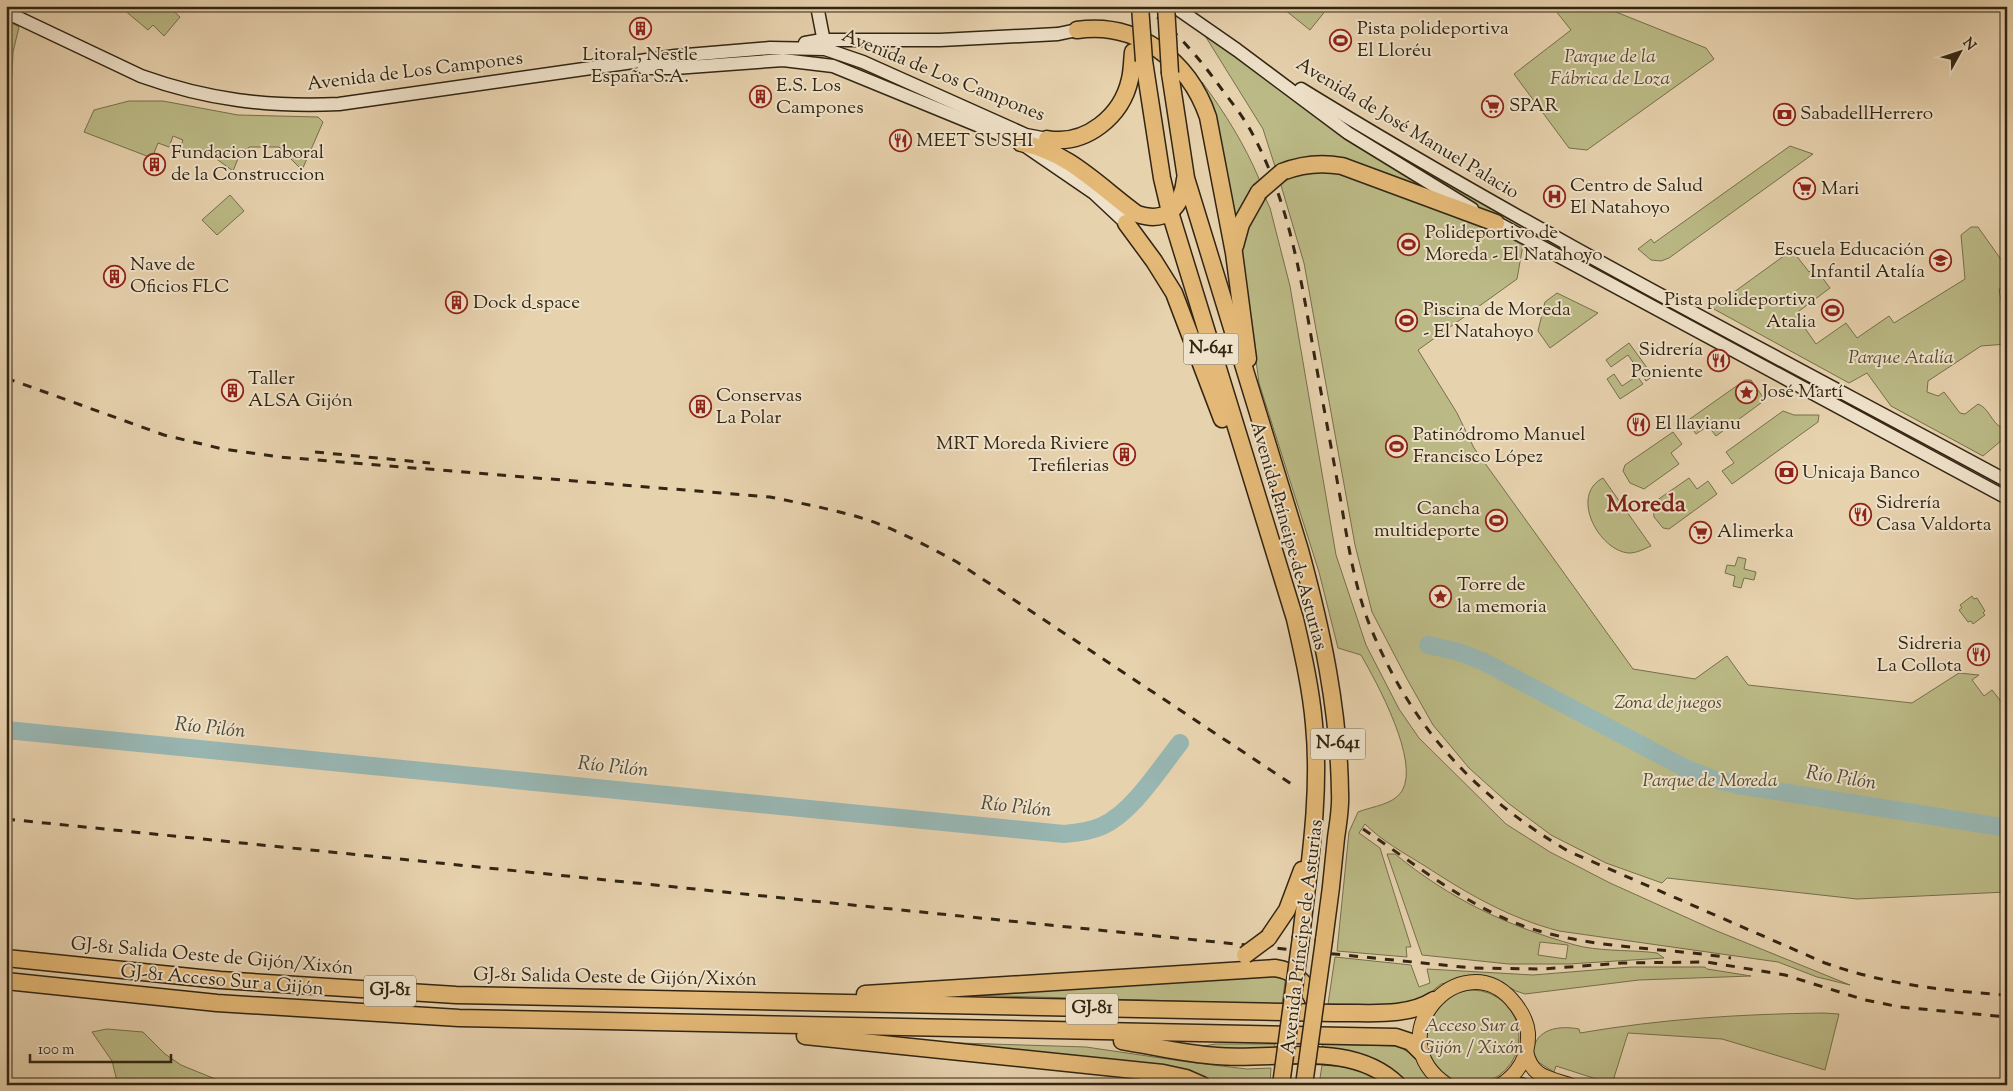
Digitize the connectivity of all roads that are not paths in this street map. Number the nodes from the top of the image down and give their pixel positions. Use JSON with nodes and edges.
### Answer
{"nodes":[{"id":1,"x":817,"y":6,"type":"edge"},
{"id":2,"x":1139,"y":6,"type":"edge"},
{"id":3,"x":1172,"y":8,"type":"edge"},
{"id":4,"x":6,"y":12,"type":"edge"},
{"id":5,"x":1077,"y":30,"type":"joint"},
{"id":6,"x":824,"y":44,"type":"junction"},
{"id":7,"x":1238,"y":50,"type":"junction"},
{"id":8,"x":1139,"y":57,"type":"junction"},
{"id":9,"x":833,"y":66,"type":"junction"},
{"id":10,"x":606,"y":67,"type":"junction"},
{"id":11,"x":1047,"y":139,"type":"joint"},
{"id":12,"x":1021,"y":143,"type":"junction"},
{"id":13,"x":1186,"y":178,"type":"junction"},
{"id":14,"x":1170,"y":212,"type":"junction"},
{"id":15,"x":1126,"y":223,"type":"joint"},
{"id":16,"x":1496,"y":223,"type":"junction"},
{"id":17,"x":1234,"y":253,"type":"junction"},
{"id":18,"x":1255,"y":405,"type":"junction"},
{"id":19,"x":2007,"y":481,"type":"edge"},
{"id":20,"x":1253,"y":486,"type":"junction"},
{"id":21,"x":2007,"y":498,"type":"edge"},
{"id":22,"x":1313,"y":830,"type":"junction"},
{"id":23,"x":6,"y":958,"type":"edge"},
{"id":24,"x":1291,"y":972,"type":"junction"},
{"id":25,"x":1184,"y":974,"type":"junction"},
{"id":26,"x":6,"y":981,"type":"edge"},
{"id":27,"x":1434,"y":1000,"type":"junction"},
{"id":28,"x":774,"y":1001,"type":"junction"},
{"id":29,"x":1315,"y":1003,"type":"junction"},
{"id":30,"x":726,"y":1024,"type":"junction"},
{"id":31,"x":1056,"y":1031,"type":"junction"},
{"id":32,"x":1526,"y":1051,"type":"junction"},
{"id":33,"x":1421,"y":1052,"type":"junction"},
{"id":34,"x":1442,"y":1083,"type":"edge"},
{"id":35,"x":1202,"y":1085,"type":"edge"},
{"id":36,"x":1281,"y":1085,"type":"edge"},
{"id":37,"x":1304,"y":1085,"type":"edge"},
{"id":38,"x":1398,"y":1085,"type":"edge"},
{"id":39,"x":1501,"y":1085,"type":"edge"},
{"id":40,"x":1505,"y":1085,"type":"edge"},
{"id":41,"x":1522,"y":1085,"type":"edge"},
{"id":42,"x":1570,"y":1085,"type":"edge"}],
"edges":[{"from":1,"to":6,"type":"street"},
{"from":2,"to":8,"type":"highway","name":"Avenida Príncipe de Asturias","number":"N-641","bridge":true},
{"from":3,"to":7,"type":"street","name":"Avenida de José Manuel Palacio"},
{"from":3,"to":13,"type":"highway","name":"Avenida Príncipe de Asturias","number":"N-641","bridge":true},
{"from":4,"to":10,"type":"street","name":"Avenida de Los Campones"},
{"from":5,"to":6,"type":"street","name":"Avenida de Los Campones"},
{"from":5,"to":17,"type":"highway"},
{"from":6,"to":9,"type":"street","name":"Avenida de Los Campones"},
{"from":6,"to":10,"type":"street","name":"Avenida de Los Campones"},
{"from":6,"to":11,"type":"street","name":"Avenida de Los Campones"},
{"from":7,"to":16,"type":"street","name":"Avenida de José Manuel Palacio"},
{"from":7,"to":19,"type":"street","name":"Avenida de José Manuel Palacio"},
{"from":8,"to":11,"type":"highway"},
{"from":8,"to":14,"type":"highway","name":"Avenida Príncipe de Asturias","number":"N-641"},
{"from":9,"to":10,"type":"street","name":"Avenida de Los Campones"},
{"from":9,"to":12,"type":"street","name":"Avenida de Los Campones"},
{"from":12,"to":14,"type":"highway"},
{"from":12,"to":15,"type":"street","name":"Avenida de Los Campones"},
{"from":13,"to":14,"type":"highway"},
{"from":13,"to":18,"type":"highway","name":"Avenida Príncipe de Asturias","number":"N-641"},
{"from":14,"to":20,"type":"highway","name":"Avenida Príncipe de Asturias","number":"N-641"},
{"from":15,"to":20,"type":"highway"},
{"from":16,"to":17,"type":"highway","bridge":true},
{"from":16,"to":21,"type":"street","name":"Avenida de José Manuel Palacio"},
{"from":17,"to":18,"type":"highway"},
{"from":18,"to":29,"type":"highway","name":"Avenida Príncipe de Asturias","number":"N-641","bridge":true},
{"from":20,"to":22,"type":"highway","name":"Avenida Príncipe de Asturias","number":"N-641"},
{"from":22,"to":24,"type":"highway","name":"Avenida Príncipe de Asturias","number":"N-641","bridge":true},
{"from":22,"to":25,"type":"highway","bridge":true},
{"from":23,"to":28,"type":"highway","name":"GJ-81 Salida Oeste de Gijón/Xixón","number":"GJ-81"},
{"from":24,"to":25,"type":"highway"},
{"from":24,"to":29,"type":"highway"},
{"from":24,"to":36,"type":"highway","name":"Avenida Príncipe de Asturias","bridge":true},
{"from":25,"to":28,"type":"highway"},
{"from":26,"to":30,"type":"highway","name":"GJ-81 Acceso Sur a Gijón","number":"GJ-81"},
{"from":27,"to":28,"type":"highway","number":"GJ-81"},
{"from":27,"to":32,"type":"main road","number":"GJ-81"},
{"from":27,"to":33,"type":"main road"},
{"from":29,"to":37,"type":"highway","name":"Avenida Príncipe de Asturias","number":"N-641","bridge":true},
{"from":30,"to":31,"type":"highway","number":"GJ-81"},
{"from":30,"to":35,"type":"highway"},
{"from":31,"to":33,"type":"highway","number":"GJ-81"},
{"from":31,"to":38,"type":"highway"},
{"from":32,"to":39,"type":"main road","number":"GJ-81"},
{"from":32,"to":42,"type":"main road"},
{"from":33,"to":34,"type":"main road","number":"GJ-81"},
{"from":40,"to":41,"type":"main road"}]}
